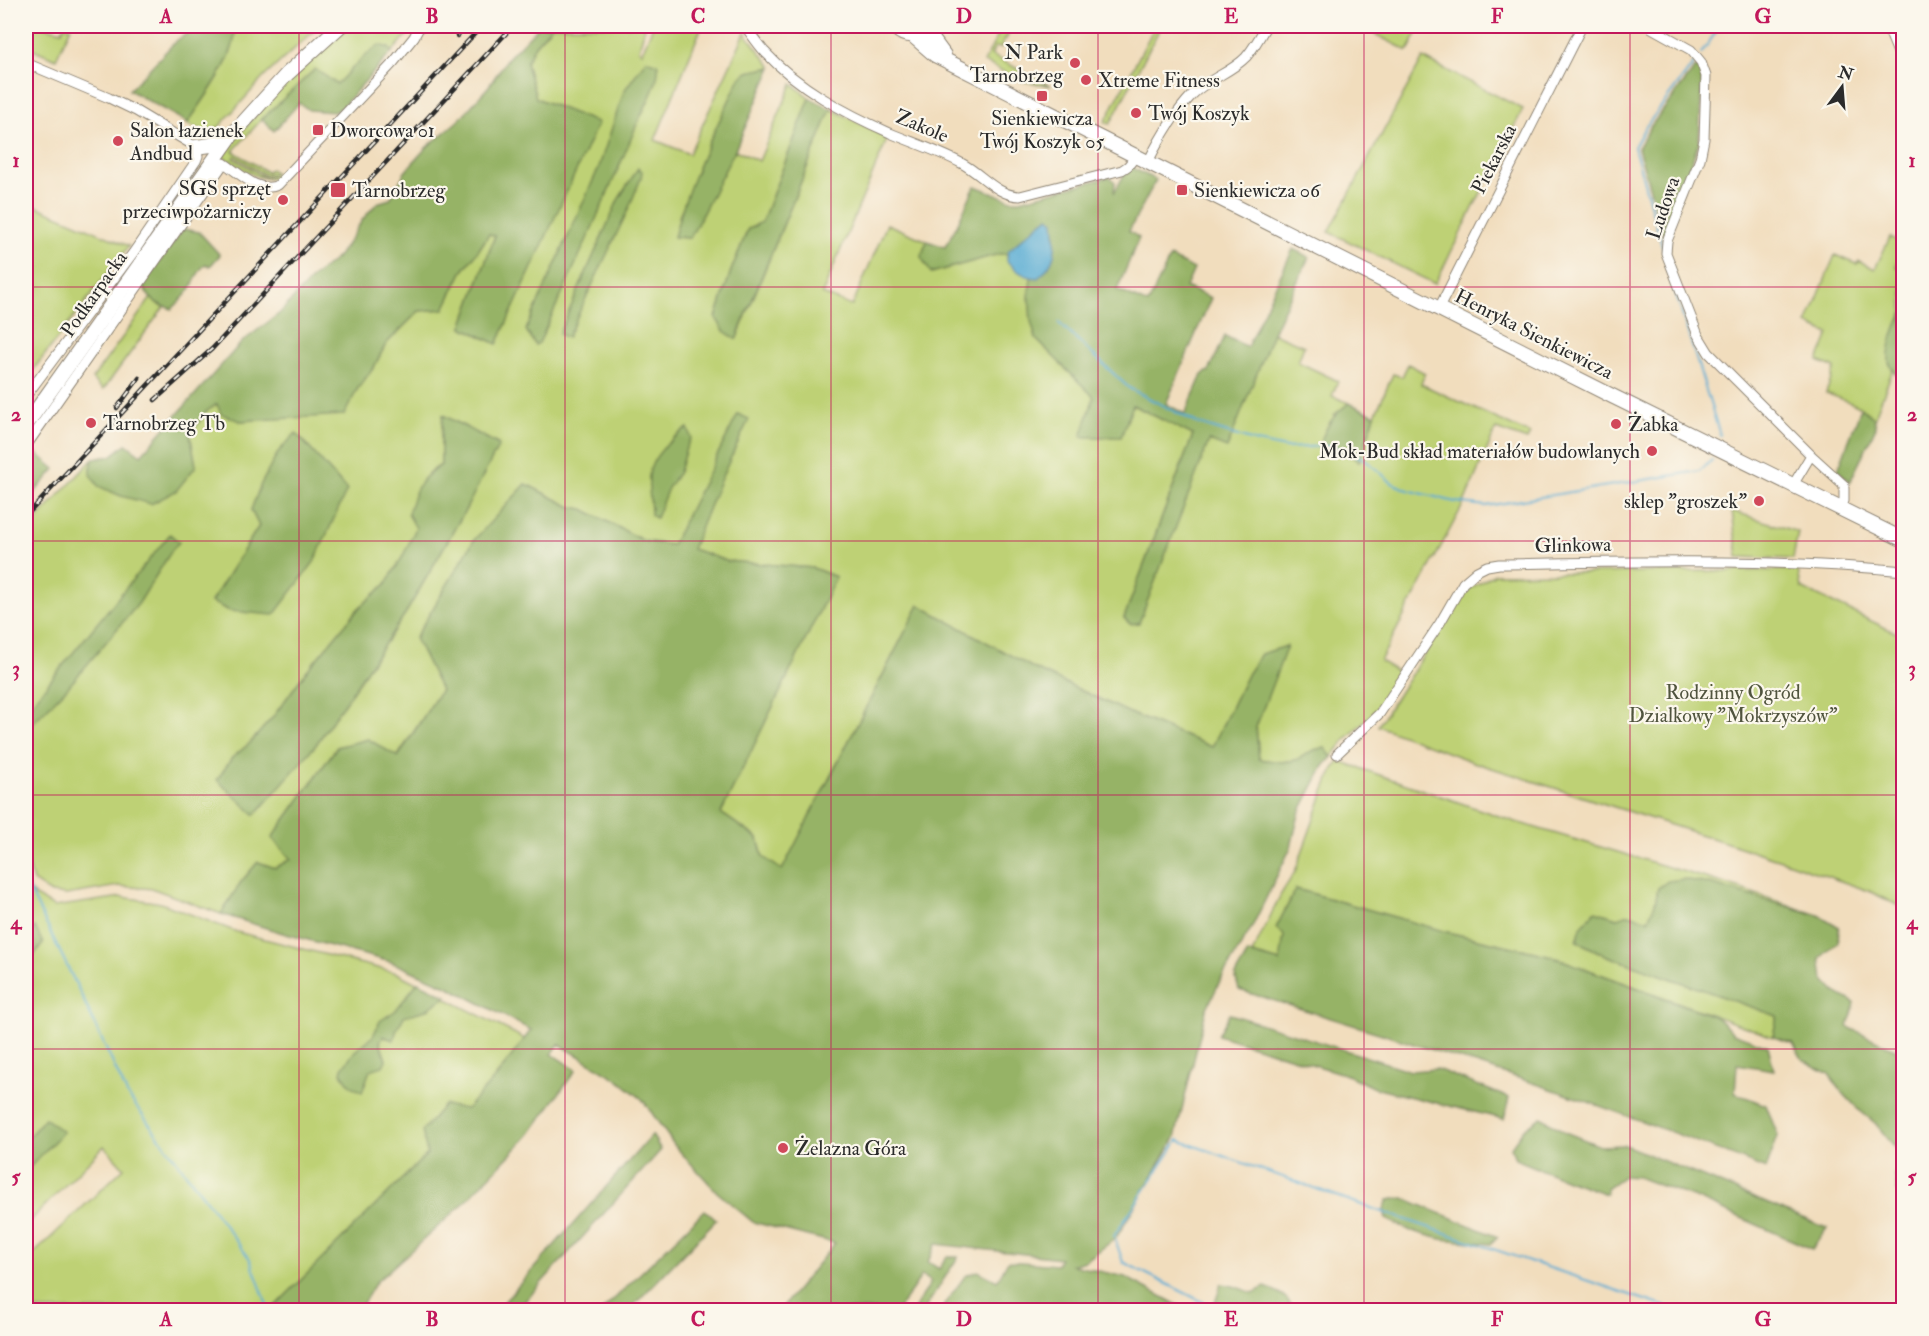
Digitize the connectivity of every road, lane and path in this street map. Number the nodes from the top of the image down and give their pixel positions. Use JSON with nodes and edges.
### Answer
{"nodes":[{"id":1,"x":340,"y":26,"type":"edge"},
{"id":2,"x":420,"y":26,"type":"edge"},
{"id":3,"x":745,"y":26,"type":"edge"},
{"id":4,"x":884,"y":26,"type":"edge"},
{"id":5,"x":926,"y":26,"type":"edge"},
{"id":6,"x":1266,"y":26,"type":"edge"},
{"id":7,"x":1582,"y":26,"type":"edge"},
{"id":8,"x":1648,"y":26,"type":"edge"},
{"id":9,"x":1887,"y":26,"type":"edge"},
{"id":10,"x":896,"y":28,"type":"edge"},
{"id":11,"x":912,"y":35,"type":"junction"},
{"id":12,"x":949,"y":62,"type":"junction"},
{"id":13,"x":26,"y":63,"type":"edge"},
{"id":14,"x":1904,"y":67,"type":"edge"},
{"id":15,"x":237,"y":128,"type":"junction"},
{"id":16,"x":196,"y":147,"type":"junction"},
{"id":17,"x":1142,"y":159,"type":"junction"},
{"id":18,"x":1438,"y":308,"type":"junction"},
{"id":19,"x":26,"y":396,"type":"edge"},
{"id":20,"x":26,"y":425,"type":"edge"},
{"id":21,"x":26,"y":446,"type":"edge"},
{"id":22,"x":1811,"y":455,"type":"junction"},
{"id":23,"x":1793,"y":485,"type":"junction"},
{"id":24,"x":1840,"y":509,"type":"junction"},
{"id":25,"x":1904,"y":540,"type":"edge"},
{"id":26,"x":1904,"y":571,"type":"edge"},
{"id":27,"x":1337,"y":754,"type":"dead end"}],
"edges":[{"from":1,"to":15,"type":"main road","name":"Podkarpacka"},
{"from":2,"to":21,"type":"street"},
{"from":3,"to":17,"type":"street","name":"Zakole"},
{"from":4,"to":10,"type":"main road"},
{"from":5,"to":11,"type":"main road"},
{"from":5,"to":12,"type":"main road","name":"Henryka Sienkiewicza"},
{"from":6,"to":17,"type":"street"},
{"from":7,"to":18,"type":"street","name":"Piekarska"},
{"from":8,"to":22,"type":"street","name":"Ludowa"},
{"from":9,"to":14,"type":"street"},
{"from":10,"to":11,"type":"main road"},
{"from":11,"to":12,"type":"main road","name":"Henryka Sienkiewicza"},
{"from":12,"to":17,"type":"main road","name":"Henryka Sienkiewicza"},
{"from":13,"to":16,"type":"street"},
{"from":15,"to":16,"type":"main road"},
{"from":15,"to":20,"type":"main road","name":"Podkarpacka"},
{"from":16,"to":19,"type":"street"},
{"from":17,"to":18,"type":"main road","name":"Henryka Sienkiewicza"},
{"from":18,"to":23,"type":"main road","name":"Henryka Sienkiewicza"},
{"from":22,"to":23,"type":"street"},
{"from":22,"to":24,"type":"street","name":"Ludowa"},
{"from":23,"to":24,"type":"main road","name":"Henryka Sienkiewicza"},
{"from":24,"to":25,"type":"main road","name":"Henryka Sienkiewicza"},
{"from":26,"to":27,"type":"street","name":"Glinkowa"}]}
